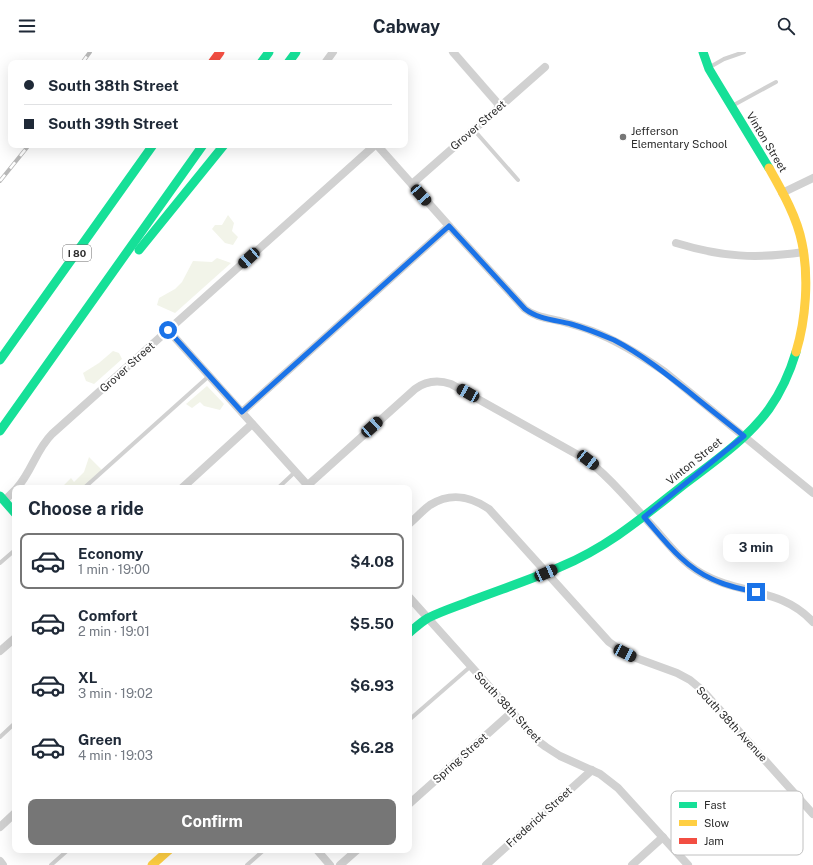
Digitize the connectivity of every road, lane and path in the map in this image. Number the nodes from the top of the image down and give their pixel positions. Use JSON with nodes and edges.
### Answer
{"nodes":[{"id":1,"x":453,"y":52,"type":"edge"},
{"id":2,"x":703,"y":52,"type":"edge"},
{"id":3,"x":744,"y":52,"type":"edge"},
{"id":4,"x":545,"y":67,"type":"dead end"},
{"id":5,"x":709,"y":68,"type":"junction"},
{"id":6,"x":776,"y":82,"type":"dead end"},
{"id":7,"x":500,"y":106,"type":"junction"},
{"id":8,"x":732,"y":106,"type":"junction"},
{"id":9,"x":473,"y":129,"type":"junction"},
{"id":10,"x":152,"y":148,"type":"edge"},
{"id":11,"x":201,"y":148,"type":"edge"},
{"id":12,"x":222,"y":148,"type":"edge"},
{"id":13,"x":373,"y":148,"type":"edge"},
{"id":14,"x":379,"y":148,"type":"edge"},
{"id":15,"x":813,"y":178,"type":"edge"},
{"id":16,"x":518,"y":180,"type":"dead end"},
{"id":17,"x":412,"y":184,"type":"junction"},
{"id":18,"x":782,"y":193,"type":"junction"},
{"id":19,"x":449,"y":226,"type":"junction"},
{"id":20,"x":676,"y":243,"type":"dead end"},
{"id":21,"x":804,"y":252,"type":"junction"},
{"id":22,"x":168,"y":330,"type":"junction"},
{"id":23,"x":70,"y":333,"type":"junction"},
{"id":24,"x":0,"y":360,"type":"edge"},
{"id":25,"x":209,"y":376,"type":"junction"},
{"id":26,"x":242,"y":412,"type":"junction"},
{"id":27,"x":252,"y":424,"type":"junction"},
{"id":28,"x":0,"y":431,"type":"edge"},
{"id":29,"x":744,"y":436,"type":"junction"},
{"id":30,"x":296,"y":472,"type":"junction"},
{"id":31,"x":19,"y":485,"type":"edge"},
{"id":32,"x":87,"y":485,"type":"edge"},
{"id":33,"x":185,"y":485,"type":"edge"},
{"id":34,"x":281,"y":485,"type":"edge"},
{"id":35,"x":307,"y":485,"type":"edge"},
{"id":36,"x":311,"y":485,"type":"edge"},
{"id":37,"x":12,"y":492,"type":"edge"},
{"id":38,"x":813,"y":493,"type":"edge"},
{"id":39,"x":2,"y":499,"type":"edge"},
{"id":40,"x":12,"y":510,"type":"edge"},
{"id":41,"x":644,"y":517,"type":"junction"},
{"id":42,"x":412,"y":521,"type":"edge"},
{"id":43,"x":12,"y":553,"type":"edge"},
{"id":44,"x":0,"y":563,"type":"edge"},
{"id":45,"x":546,"y":573,"type":"junction"},
{"id":46,"x":412,"y":600,"type":"edge"},
{"id":47,"x":428,"y":618,"type":"junction"},
{"id":48,"x":813,"y":622,"type":"edge"},
{"id":49,"x":412,"y":631,"type":"edge"},
{"id":50,"x":12,"y":641,"type":"edge"},
{"id":51,"x":0,"y":651,"type":"edge"},
{"id":52,"x":470,"y":666,"type":"junction"},
{"id":53,"x":512,"y":712,"type":"junction"},
{"id":54,"x":412,"y":717,"type":"edge"},
{"id":55,"x":12,"y":726,"type":"edge"},
{"id":56,"x":0,"y":737,"type":"edge"},
{"id":57,"x":592,"y":770,"type":"junction"},
{"id":58,"x":792,"y":791,"type":"edge"},
{"id":59,"x":412,"y":801,"type":"edge"},
{"id":60,"x":803,"y":803,"type":"edge"},
{"id":61,"x":813,"y":814,"type":"edge"},
{"id":62,"x":12,"y":816,"type":"edge"},
{"id":63,"x":0,"y":827,"type":"edge"},
{"id":64,"x":663,"y":837,"type":"junction"},
{"id":65,"x":671,"y":846,"type":"edge"},
{"id":66,"x":65,"y":853,"type":"edge"},
{"id":67,"x":165,"y":853,"type":"edge"},
{"id":68,"x":261,"y":853,"type":"edge"},
{"id":69,"x":320,"y":853,"type":"edge"},
{"id":70,"x":354,"y":853,"type":"edge"},
{"id":71,"x":679,"y":855,"type":"edge"},
{"id":72,"x":0,"y":861,"type":"edge"},
{"id":73,"x":3,"y":865,"type":"edge"},
{"id":74,"x":51,"y":865,"type":"edge"},
{"id":75,"x":152,"y":865,"type":"edge"},
{"id":76,"x":247,"y":865,"type":"edge"},
{"id":77,"x":330,"y":865,"type":"edge"},
{"id":78,"x":340,"y":865,"type":"edge"},
{"id":79,"x":486,"y":865,"type":"edge"},
{"id":80,"x":632,"y":865,"type":"edge"},
{"id":81,"x":688,"y":865,"type":"edge"}],
"edges":[{"from":1,"to":7,"type":"street"},
{"from":2,"to":5,"type":"main road","name":"Vinton Street"},
{"from":3,"to":5,"type":"lane"},
{"from":4,"to":7,"type":"street","name":"Grover Street"},
{"from":5,"to":8,"type":"main road","name":"Vinton Street"},
{"from":6,"to":8,"type":"lane"},
{"from":7,"to":9,"type":"street","name":"Grover Street"},
{"from":8,"to":18,"type":"main road","name":"Vinton Street"},
{"from":9,"to":16,"type":"lane"},
{"from":9,"to":17,"type":"street","name":"Grover Street"},
{"from":10,"to":24,"type":"main road","number":"I 80"},
{"from":11,"to":23,"type":"main road"},
{"from":12,"to":23,"type":"main road"},
{"from":13,"to":22,"type":"street","name":"Grover Street"},
{"from":14,"to":17,"type":"street"},
{"from":15,"to":18,"type":"street"},
{"from":17,"to":19,"type":"street"},
{"from":18,"to":21,"type":"main road","name":"Vinton Street"},
{"from":19,"to":26,"type":"street"},
{"from":19,"to":29,"type":"street"},
{"from":20,"to":21,"type":"street"},
{"from":21,"to":29,"type":"main road","name":"Vinton Street"},
{"from":22,"to":25,"type":"street"},
{"from":22,"to":31,"type":"street","name":"Grover Street"},
{"from":23,"to":28,"type":"main road"},
{"from":25,"to":26,"type":"street"},
{"from":25,"to":32,"type":"lane"},
{"from":26,"to":27,"type":"street"},
{"from":27,"to":30,"type":"street"},
{"from":27,"to":33,"type":"street"},
{"from":29,"to":38,"type":"street"},
{"from":29,"to":41,"type":"main road","name":"Vinton Street"},
{"from":30,"to":34,"type":"lane"},
{"from":30,"to":35,"type":"street"},
{"from":36,"to":41,"type":"street"},
{"from":37,"to":39,"type":"street","name":"Grover Street"},
{"from":39,"to":40,"type":"main road"},
{"from":41,"to":45,"type":"main road","name":"Vinton Street"},
{"from":41,"to":48,"type":"street"},
{"from":42,"to":45,"type":"street","name":"South 38th Avenue"},
{"from":43,"to":44,"type":"lane"},
{"from":45,"to":47,"type":"main road","name":"Vinton Street"},
{"from":45,"to":58,"type":"street","name":"South 38th Avenue"},
{"from":46,"to":47,"type":"street","name":"South 38th Street"},
{"from":47,"to":49,"type":"main road","name":"Vinton Street"},
{"from":47,"to":52,"type":"street","name":"South 38th Street"},
{"from":50,"to":51,"type":"street"},
{"from":52,"to":53,"type":"street","name":"South 38th Street"},
{"from":52,"to":54,"type":"lane"},
{"from":53,"to":57,"type":"street","name":"South 38th Street"},
{"from":53,"to":59,"type":"street","name":"Spring Street"},
{"from":55,"to":56,"type":"lane"},
{"from":57,"to":64,"type":"street","name":"South 38th Street"},
{"from":57,"to":79,"type":"street","name":"Frederick Street"},
{"from":60,"to":61,"type":"street","name":"South 38th Avenue"},
{"from":62,"to":63,"type":"street"},
{"from":64,"to":65,"type":"street","name":"South 38th Street"},
{"from":64,"to":80,"type":"street"},
{"from":66,"to":74,"type":"lane"},
{"from":67,"to":75,"type":"main road"},
{"from":68,"to":76,"type":"lane"},
{"from":69,"to":77,"type":"street"},
{"from":70,"to":78,"type":"street"},
{"from":71,"to":81,"type":"street","name":"South 38th Street"},
{"from":72,"to":73,"type":"street"}]}
